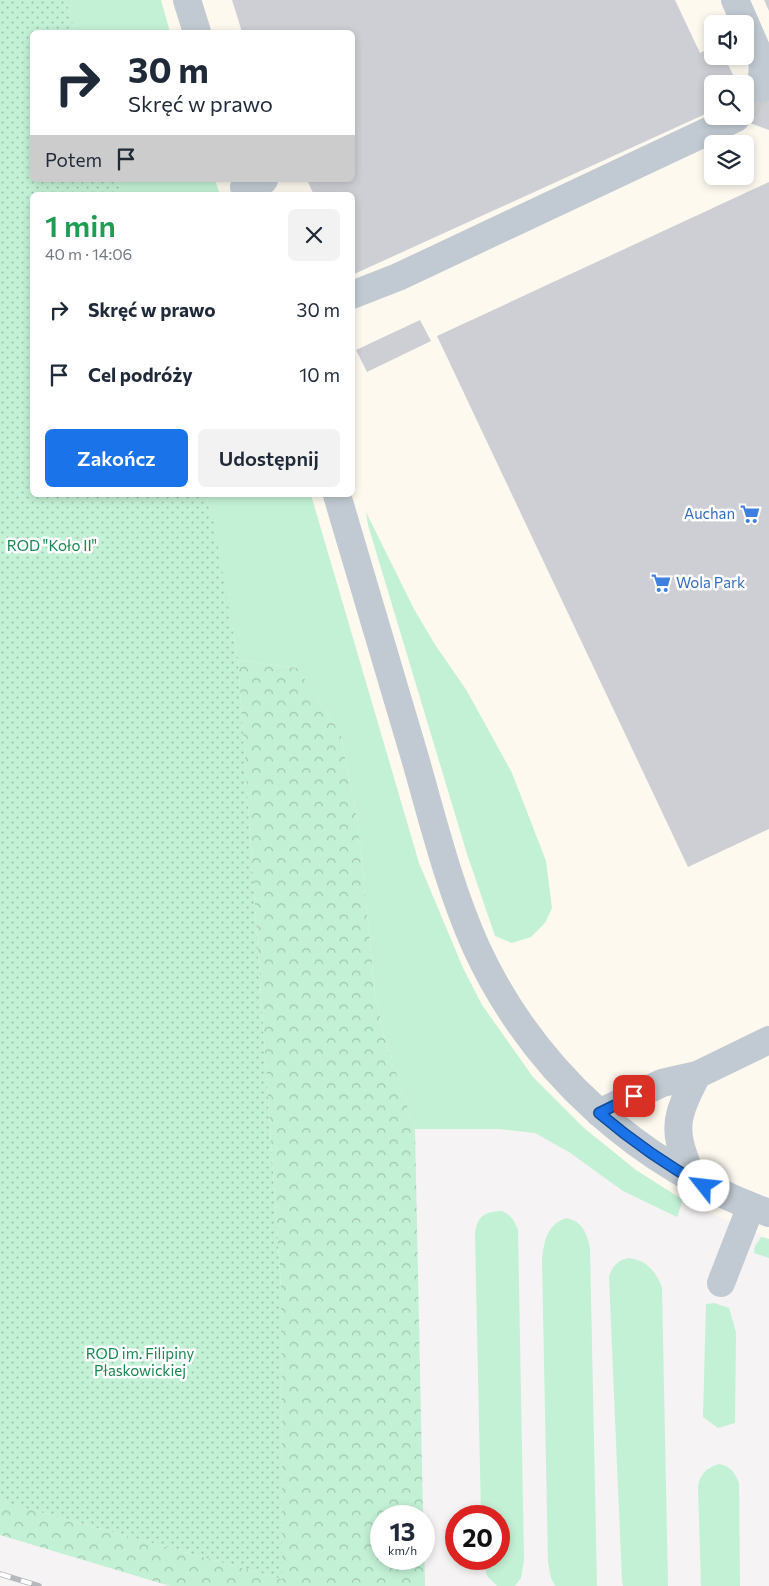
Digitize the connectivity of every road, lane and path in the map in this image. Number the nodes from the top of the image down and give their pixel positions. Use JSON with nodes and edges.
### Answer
{"nodes":[{"id":1,"x":187,"y":0,"type":"edge"},
{"id":2,"x":735,"y":0,"type":"edge"},
{"id":3,"x":196,"y":30,"type":"edge"},
{"id":4,"x":762,"y":88,"type":"tunnel mouth"},
{"id":5,"x":721,"y":125,"type":"edge"},
{"id":6,"x":355,"y":295,"type":"edge"},
{"id":7,"x":338,"y":497,"type":"edge"},
{"id":8,"x":769,"y":1040,"type":"edge"},
{"id":9,"x":697,"y":1075,"type":"junction"},
{"id":10,"x":599,"y":1113,"type":"junction"},
{"id":11,"x":693,"y":1180,"type":"junction"},
{"id":12,"x":760,"y":1210,"type":"edge"},
{"id":13,"x":721,"y":1283,"type":"dead end"}],
"edges":[{"from":1,"to":3,"type":"lane"},
{"from":2,"to":4,"type":"lane"},
{"from":5,"to":6,"type":"lane"},
{"from":7,"to":10,"type":"lane"},
{"from":8,"to":9,"type":"lane"},
{"from":9,"to":10,"type":"lane"},
{"from":9,"to":11,"type":"lane"},
{"from":10,"to":11,"type":"lane"},
{"from":11,"to":12,"type":"lane"},
{"from":12,"to":13,"type":"lane"}]}
